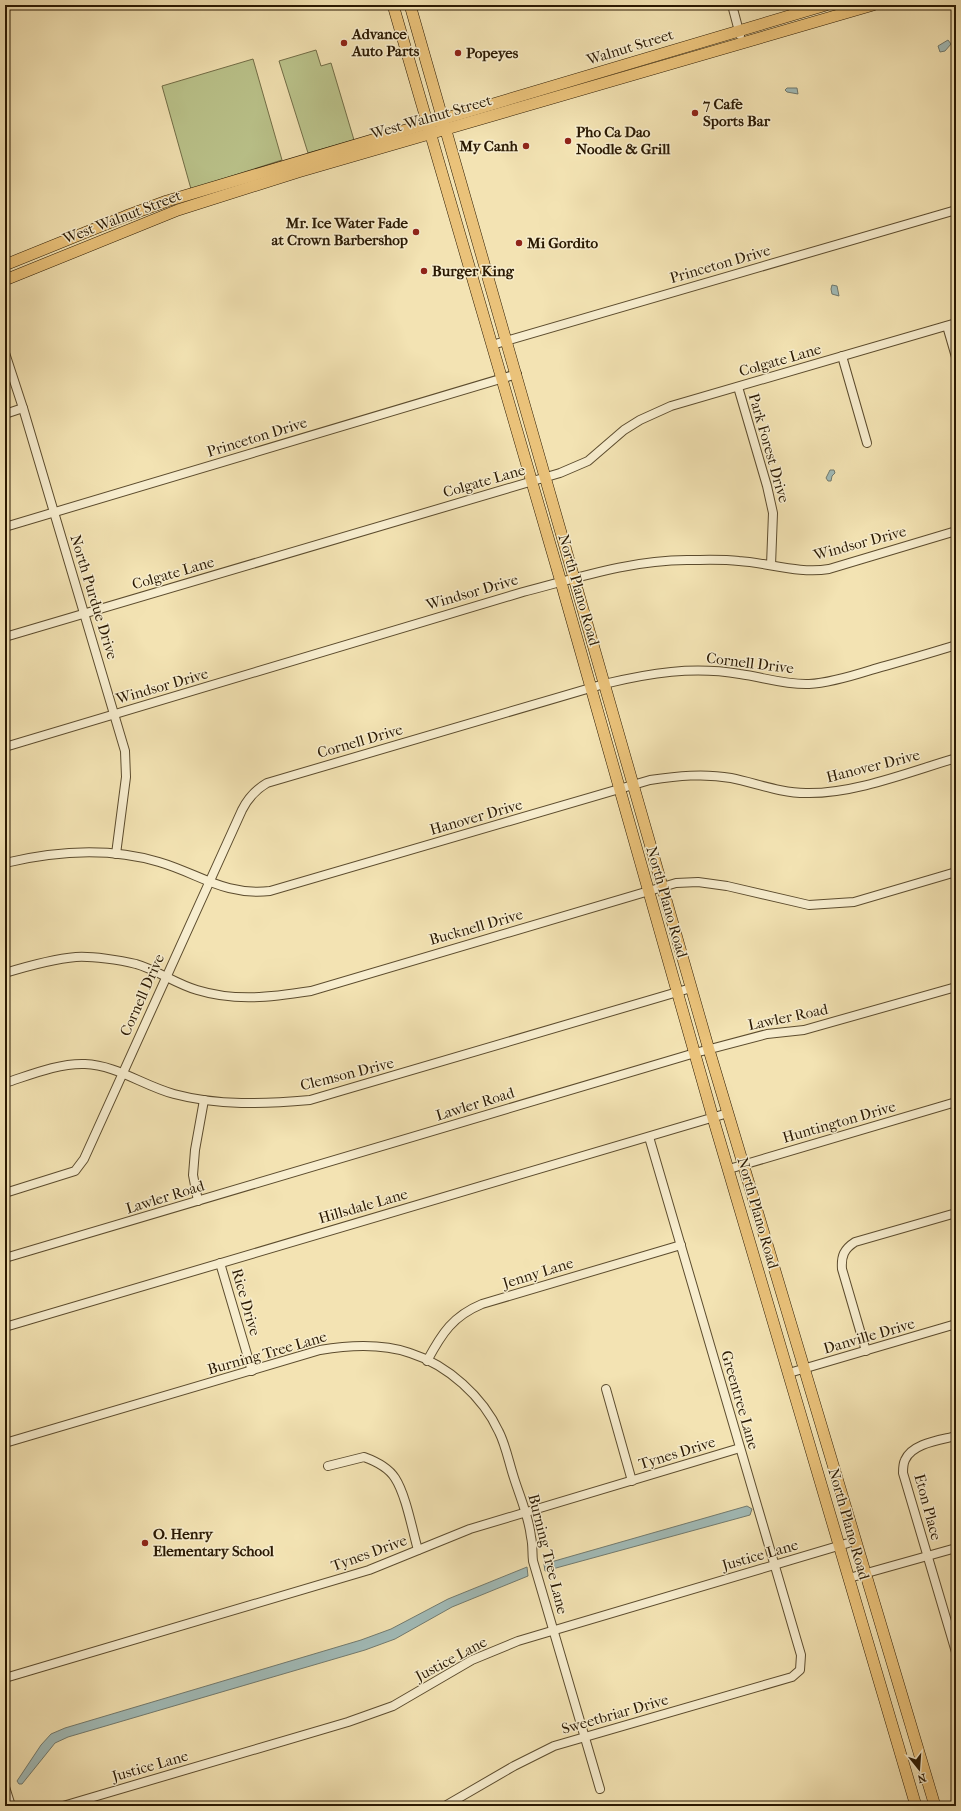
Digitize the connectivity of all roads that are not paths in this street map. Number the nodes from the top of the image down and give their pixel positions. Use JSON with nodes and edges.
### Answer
{"nodes":[{"id":1,"x":393,"y":5,"type":"edge"},
{"id":2,"x":410,"y":5,"type":"edge"},
{"id":3,"x":732,"y":5,"type":"edge"},
{"id":4,"x":826,"y":5,"type":"edge"},
{"id":5,"x":873,"y":5,"type":"edge"},
{"id":6,"x":849,"y":8,"type":"edge"},
{"id":7,"x":739,"y":30,"type":"junction"},
{"id":8,"x":742,"y":43,"type":"junction"},
{"id":9,"x":444,"y":124,"type":"junction"},
{"id":10,"x":429,"y":128,"type":"junction"},
{"id":11,"x":956,"y":210,"type":"edge"},
{"id":12,"x":473,"y":224,"type":"junction"},
{"id":13,"x":462,"y":241,"type":"junction"},
{"id":14,"x":5,"y":265,"type":"edge"},
{"id":15,"x":5,"y":280,"type":"edge"},
{"id":16,"x":490,"y":281,"type":"junction"},
{"id":17,"x":956,"y":324,"type":"edge"},
{"id":18,"x":947,"y":326,"type":"junction"},
{"id":19,"x":508,"y":341,"type":"junction"},
{"id":20,"x":492,"y":345,"type":"junction"},
{"id":21,"x":5,"y":353,"type":"edge"},
{"id":22,"x":842,"y":356,"type":"junction"},
{"id":23,"x":956,"y":357,"type":"edge"},
{"id":24,"x":517,"y":374,"type":"junction"},
{"id":25,"x":502,"y":379,"type":"junction"},
{"id":26,"x":738,"y":387,"type":"junction"},
{"id":27,"x":23,"y":408,"type":"junction"},
{"id":28,"x":5,"y":414,"type":"edge"},
{"id":29,"x":867,"y":442,"type":"dead end"},
{"id":30,"x":546,"y":478,"type":"junction"},
{"id":31,"x":532,"y":481,"type":"junction"},
{"id":32,"x":54,"y":512,"type":"junction"},
{"id":33,"x":5,"y":527,"type":"edge"},
{"id":34,"x":956,"y":531,"type":"edge"},
{"id":35,"x":771,"y":565,"type":"junction"},
{"id":36,"x":573,"y":578,"type":"junction"},
{"id":37,"x":561,"y":582,"type":"junction"},
{"id":38,"x":84,"y":614,"type":"junction"},
{"id":39,"x":5,"y":637,"type":"edge"},
{"id":40,"x":956,"y":645,"type":"edge"},
{"id":41,"x":604,"y":684,"type":"junction"},
{"id":42,"x":591,"y":688,"type":"junction"},
{"id":43,"x":114,"y":714,"type":"junction"},
{"id":44,"x":5,"y":747,"type":"edge"},
{"id":45,"x":956,"y":758,"type":"edge"},
{"id":46,"x":634,"y":785,"type":"junction"},
{"id":47,"x":620,"y":790,"type":"junction"},
{"id":48,"x":116,"y":854,"type":"junction"},
{"id":49,"x":5,"y":863,"type":"edge"},
{"id":50,"x":956,"y":872,"type":"edge"},
{"id":51,"x":209,"y":883,"type":"junction"},
{"id":52,"x":663,"y":887,"type":"junction"},
{"id":53,"x":648,"y":891,"type":"junction"},
{"id":54,"x":5,"y":973,"type":"edge"},
{"id":55,"x":165,"y":977,"type":"junction"},
{"id":56,"x":956,"y":987,"type":"edge"},
{"id":57,"x":692,"y":988,"type":"junction"},
{"id":58,"x":677,"y":992,"type":"junction"},
{"id":59,"x":708,"y":1050,"type":"junction"},
{"id":60,"x":695,"y":1053,"type":"junction"},
{"id":61,"x":123,"y":1074,"type":"junction"},
{"id":62,"x":5,"y":1083,"type":"edge"},
{"id":63,"x":204,"y":1100,"type":"junction"},
{"id":64,"x":956,"y":1102,"type":"edge"},
{"id":65,"x":728,"y":1113,"type":"junction"},
{"id":66,"x":713,"y":1118,"type":"junction"},
{"id":67,"x":649,"y":1137,"type":"junction"},
{"id":68,"x":744,"y":1164,"type":"junction"},
{"id":69,"x":729,"y":1169,"type":"junction"},
{"id":70,"x":5,"y":1193,"type":"edge"},
{"id":71,"x":198,"y":1201,"type":"junction"},
{"id":72,"x":956,"y":1213,"type":"edge"},
{"id":73,"x":681,"y":1245,"type":"junction"},
{"id":74,"x":5,"y":1258,"type":"edge"},
{"id":75,"x":220,"y":1263,"type":"junction"},
{"id":76,"x":956,"y":1324,"type":"edge"},
{"id":77,"x":5,"y":1327,"type":"edge"},
{"id":78,"x":866,"y":1351,"type":"junction"},
{"id":79,"x":427,"y":1361,"type":"junction"},
{"id":80,"x":804,"y":1369,"type":"junction"},
{"id":81,"x":252,"y":1371,"type":"junction"},
{"id":82,"x":789,"y":1373,"type":"junction"},
{"id":83,"x":606,"y":1389,"type":"dead end"},
{"id":84,"x":956,"y":1436,"type":"edge"},
{"id":85,"x":5,"y":1443,"type":"edge"},
{"id":86,"x":740,"y":1448,"type":"junction"},
{"id":87,"x":328,"y":1466,"type":"dead end"},
{"id":88,"x":632,"y":1481,"type":"junction"},
{"id":89,"x":525,"y":1512,"type":"junction"},
{"id":90,"x":855,"y":1541,"type":"junction"},
{"id":91,"x":840,"y":1546,"type":"junction"},
{"id":92,"x":956,"y":1548,"type":"edge"},
{"id":93,"x":418,"y":1550,"type":"junction"},
{"id":94,"x":927,"y":1556,"type":"junction"},
{"id":95,"x":775,"y":1565,"type":"junction"},
{"id":96,"x":864,"y":1574,"type":"junction"},
{"id":97,"x":849,"y":1578,"type":"junction"},
{"id":98,"x":553,"y":1630,"type":"junction"},
{"id":99,"x":956,"y":1652,"type":"edge"},
{"id":100,"x":800,"y":1670,"type":"joint"},
{"id":101,"x":5,"y":1678,"type":"edge"},
{"id":102,"x":585,"y":1737,"type":"junction"},
{"id":103,"x":5,"y":1787,"type":"edge"},
{"id":104,"x":600,"y":1789,"type":"dead end"},
{"id":105,"x":10,"y":1806,"type":"edge"},
{"id":106,"x":63,"y":1806,"type":"edge"},
{"id":107,"x":445,"y":1806,"type":"edge"},
{"id":108,"x":916,"y":1806,"type":"edge"},
{"id":109,"x":935,"y":1806,"type":"edge"}],
"edges":[{"from":1,"to":10,"type":"main road","name":"North Plano Road"},
{"from":2,"to":9,"type":"main road","name":"North Plano Road"},
{"from":3,"to":7,"type":"street"},
{"from":4,"to":7,"type":"main road","name":"Walnut Street"},
{"from":5,"to":6,"type":"main road","name":"West Walnut Street"},
{"from":6,"to":8,"type":"main road","name":"West Walnut Street"},
{"from":7,"to":8,"type":"street"},
{"from":7,"to":9,"type":"main road","name":"Walnut Street"},
{"from":8,"to":9,"type":"main road","name":"West Walnut Street"},
{"from":9,"to":10,"type":"main road","name":"West Walnut Street"},
{"from":9,"to":12,"type":"main road","name":"North Plano Road"},
{"from":10,"to":13,"type":"main road","name":"North Plano Road"},
{"from":10,"to":14,"type":"main road","name":"West Walnut Street"},
{"from":10,"to":15,"type":"main road","name":"West Walnut Street"},
{"from":11,"to":19,"type":"street","name":"Princeton Drive"},
{"from":12,"to":13,"type":"main road"},
{"from":12,"to":16,"type":"main road","name":"North Plano Road"},
{"from":13,"to":16,"type":"main road"},
{"from":13,"to":20,"type":"main road","name":"North Plano Road"},
{"from":16,"to":19,"type":"main road","name":"North Plano Road"},
{"from":17,"to":18,"type":"street","name":"Colgate Lane"},
{"from":18,"to":22,"type":"street","name":"Colgate Lane"},
{"from":18,"to":23,"type":"street"},
{"from":19,"to":20,"type":"street","name":"Princeton Drive"},
{"from":19,"to":24,"type":"main road","name":"North Plano Road"},
{"from":20,"to":25,"type":"main road","name":"North Plano Road"},
{"from":21,"to":27,"type":"street","name":"North Purdue Drive"},
{"from":22,"to":26,"type":"street","name":"Colgate Lane"},
{"from":22,"to":29,"type":"street"},
{"from":24,"to":25,"type":"street","name":"Princeton Drive"},
{"from":24,"to":30,"type":"main road","name":"North Plano Road"},
{"from":25,"to":31,"type":"main road","name":"North Plano Road"},
{"from":25,"to":32,"type":"street","name":"Princeton Drive"},
{"from":26,"to":30,"type":"street","name":"Colgate Lane"},
{"from":26,"to":35,"type":"street","name":"Park Forest Drive"},
{"from":27,"to":28,"type":"street"},
{"from":27,"to":32,"type":"street","name":"North Purdue Drive"},
{"from":30,"to":31,"type":"street","name":"Colgate Lane"},
{"from":30,"to":36,"type":"main road","name":"North Plano Road"},
{"from":31,"to":37,"type":"main road","name":"North Plano Road"},
{"from":31,"to":38,"type":"street","name":"Colgate Lane"},
{"from":32,"to":33,"type":"street","name":"Princeton Drive"},
{"from":32,"to":38,"type":"street","name":"North Purdue Drive"},
{"from":34,"to":35,"type":"street","name":"Windsor Drive"},
{"from":35,"to":36,"type":"street","name":"Windsor Drive"},
{"from":36,"to":37,"type":"street","name":"Windsor Drive"},
{"from":36,"to":41,"type":"main road","name":"North Plano Road"},
{"from":37,"to":42,"type":"main road","name":"North Plano Road"},
{"from":37,"to":43,"type":"street","name":"Windsor Drive"},
{"from":38,"to":39,"type":"street","name":"Colgate Lane"},
{"from":38,"to":43,"type":"street","name":"North Purdue Drive"},
{"from":40,"to":41,"type":"street","name":"Cornell Drive"},
{"from":41,"to":42,"type":"street","name":"Cornell Drive"},
{"from":41,"to":46,"type":"main road","name":"North Plano Road"},
{"from":42,"to":47,"type":"main road","name":"North Plano Road"},
{"from":42,"to":51,"type":"street","name":"Cornell Drive"},
{"from":43,"to":44,"type":"street","name":"Windsor Drive"},
{"from":43,"to":48,"type":"street","name":"North Purdue Drive"},
{"from":45,"to":46,"type":"street","name":"Hanover Drive"},
{"from":46,"to":47,"type":"street","name":"Hanover Drive"},
{"from":46,"to":52,"type":"main road","name":"North Plano Road"},
{"from":47,"to":51,"type":"street","name":"Hanover Drive"},
{"from":47,"to":53,"type":"main road","name":"North Plano Road"},
{"from":48,"to":49,"type":"street","name":"Hanover Drive"},
{"from":48,"to":51,"type":"street","name":"Hanover Drive"},
{"from":50,"to":52,"type":"street","name":"Bucknell Drive"},
{"from":51,"to":55,"type":"street","name":"Cornell Drive"},
{"from":52,"to":53,"type":"street","name":"Bucknell Drive"},
{"from":52,"to":57,"type":"main road","name":"North Plano Road"},
{"from":53,"to":55,"type":"street","name":"Bucknell Drive"},
{"from":53,"to":58,"type":"main road","name":"North Plano Road"},
{"from":54,"to":55,"type":"street","name":"Bucknell Drive"},
{"from":55,"to":61,"type":"street","name":"Cornell Drive"},
{"from":56,"to":59,"type":"street","name":"Lawler Road"},
{"from":57,"to":58,"type":"street","name":"Clemson Drive"},
{"from":57,"to":59,"type":"main road","name":"North Plano Road"},
{"from":58,"to":60,"type":"main road","name":"North Plano Road"},
{"from":58,"to":63,"type":"street","name":"Clemson Drive"},
{"from":59,"to":60,"type":"street","name":"Lawler Road"},
{"from":59,"to":65,"type":"main road","name":"North Plano Road"},
{"from":60,"to":66,"type":"main road","name":"North Plano Road"},
{"from":60,"to":71,"type":"street","name":"Lawler Road"},
{"from":61,"to":62,"type":"street","name":"Clemson Drive"},
{"from":61,"to":63,"type":"street","name":"Clemson Drive"},
{"from":61,"to":70,"type":"street","name":"Cornell Drive"},
{"from":63,"to":71,"type":"street"},
{"from":64,"to":68,"type":"street","name":"Huntington Drive"},
{"from":65,"to":66,"type":"street","name":"Hillsdale Lane"},
{"from":65,"to":68,"type":"main road","name":"North Plano Road"},
{"from":66,"to":67,"type":"street","name":"Hillsdale Lane"},
{"from":66,"to":69,"type":"main road","name":"North Plano Road"},
{"from":67,"to":73,"type":"street","name":"Greentree Lane"},
{"from":67,"to":75,"type":"street","name":"Hillsdale Lane"},
{"from":68,"to":69,"type":"street","name":"Huntington Drive"},
{"from":68,"to":80,"type":"main road","name":"North Plano Road"},
{"from":69,"to":82,"type":"main road","name":"North Plano Road"},
{"from":71,"to":74,"type":"street","name":"Lawler Road"},
{"from":72,"to":78,"type":"street"},
{"from":73,"to":79,"type":"street","name":"Jenny Lane"},
{"from":73,"to":86,"type":"street","name":"Greentree Lane"},
{"from":75,"to":77,"type":"street","name":"Hillsdale Lane"},
{"from":75,"to":81,"type":"street","name":"Rice Drive"},
{"from":76,"to":78,"type":"street","name":"Danville Drive"},
{"from":78,"to":80,"type":"street","name":"Danville Drive"},
{"from":79,"to":81,"type":"street","name":"Burning Tree Lane"},
{"from":79,"to":89,"type":"street","name":"Burning Tree Lane"},
{"from":80,"to":82,"type":"street","name":"Danville Drive"},
{"from":80,"to":90,"type":"main road","name":"North Plano Road"},
{"from":81,"to":85,"type":"street","name":"Burning Tree Lane"},
{"from":82,"to":91,"type":"main road","name":"North Plano Road"},
{"from":83,"to":88,"type":"street"},
{"from":84,"to":94,"type":"street","name":"Eton Place"},
{"from":86,"to":88,"type":"street","name":"Tynes Drive"},
{"from":86,"to":95,"type":"street","name":"Greentree Lane"},
{"from":87,"to":93,"type":"street"},
{"from":88,"to":89,"type":"street","name":"Tynes Drive"},
{"from":89,"to":93,"type":"street","name":"Tynes Drive"},
{"from":89,"to":98,"type":"street","name":"Burning Tree Lane"},
{"from":90,"to":91,"type":"street","name":"Justice Lane"},
{"from":90,"to":96,"type":"main road","name":"North Plano Road"},
{"from":91,"to":95,"type":"street","name":"Justice Lane"},
{"from":91,"to":97,"type":"main road","name":"North Plano Road"},
{"from":92,"to":94,"type":"street"},
{"from":93,"to":101,"type":"street","name":"Tynes Drive"},
{"from":94,"to":96,"type":"street"},
{"from":94,"to":99,"type":"street","name":"Eton Place"},
{"from":95,"to":98,"type":"street","name":"Justice Lane"},
{"from":95,"to":100,"type":"street","name":"Greentree Lane"},
{"from":96,"to":97,"type":"street"},
{"from":96,"to":109,"type":"main road","name":"North Plano Road"},
{"from":97,"to":108,"type":"main road","name":"North Plano Road"},
{"from":98,"to":102,"type":"street","name":"Burning Tree Lane"},
{"from":98,"to":106,"type":"street","name":"Justice Lane"},
{"from":100,"to":102,"type":"street","name":"Sweetbriar Drive"},
{"from":102,"to":104,"type":"street","name":"Burning Tree Lane"},
{"from":102,"to":107,"type":"street","name":"Sweetbriar Drive"},
{"from":103,"to":105,"type":"street"}]}
